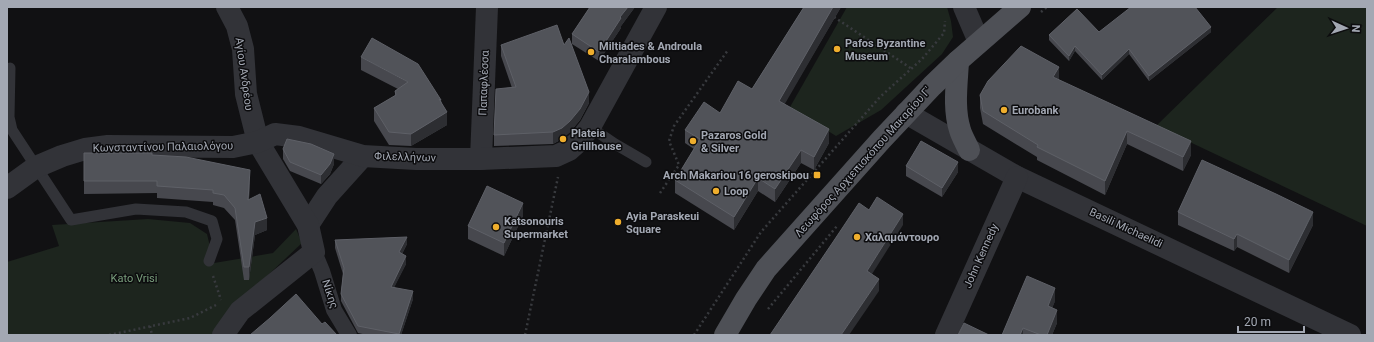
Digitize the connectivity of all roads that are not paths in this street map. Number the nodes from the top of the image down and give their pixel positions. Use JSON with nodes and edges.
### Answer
{"nodes":[{"id":1,"x":227,"y":7,"type":"edge"},
{"id":2,"x":487,"y":7,"type":"edge"},
{"id":3,"x":656,"y":7,"type":"edge"},
{"id":4,"x":964,"y":7,"type":"edge"},
{"id":5,"x":1020,"y":7,"type":"edge"},
{"id":6,"x":979,"y":42,"type":"junction"},
{"id":7,"x":958,"y":61,"type":"junction"},
{"id":8,"x":10,"y":68,"type":"dead end"},
{"id":9,"x":906,"y":113,"type":"junction"},
{"id":10,"x":590,"y":127,"type":"junction"},
{"id":11,"x":258,"y":142,"type":"junction"},
{"id":12,"x":969,"y":150,"type":"junction"},
{"id":13,"x":363,"y":156,"type":"junction"},
{"id":14,"x":481,"y":159,"type":"junction"},
{"id":15,"x":646,"y":162,"type":"dead end"},
{"id":16,"x":36,"y":167,"type":"junction"},
{"id":17,"x":1017,"y":177,"type":"junction"},
{"id":18,"x":7,"y":188,"type":"edge"},
{"id":19,"x":308,"y":225,"type":"junction"},
{"id":20,"x":314,"y":252,"type":"junction"},
{"id":21,"x":209,"y":261,"type":"road end"},
{"id":22,"x":222,"y":335,"type":"edge"},
{"id":23,"x":349,"y":335,"type":"edge"},
{"id":24,"x":726,"y":335,"type":"edge"},
{"id":25,"x":946,"y":335,"type":"edge"},
{"id":26,"x":1350,"y":335,"type":"edge"}],
"edges":[{"from":1,"to":11,"type":"street","name":"Αγίου Ανδρέου"},
{"from":2,"to":14,"type":"street","name":"Παπαφλέσσα"},
{"from":3,"to":10,"type":"street"},
{"from":4,"to":6,"type":"street"},
{"from":5,"to":6,"type":"main road","name":"Λεωφόρος Αρχιεπισκόπου Μακαρίου Γ'"},
{"from":6,"to":7,"type":"main road","name":"Λεωφόρος Αρχιεπισκόπου Μακαρίου Γ'"},
{"from":7,"to":9,"type":"main road","name":"Λεωφόρος Αρχιεπισκόπου Μακαρίου Γ'"},
{"from":7,"to":12,"type":"main road"},
{"from":8,"to":16,"type":"lane"},
{"from":9,"to":12,"type":"street","name":"Basili Michaelidi"},
{"from":9,"to":24,"type":"main road","name":"Λεωφόρος Αρχιεπισκόπου Μακαρίου Γ'"},
{"from":10,"to":14,"type":"street","name":"Φιλελλήνων"},
{"from":10,"to":15,"type":"lane"},
{"from":11,"to":13,"type":"street","name":"Φιλελλήνων"},
{"from":11,"to":16,"type":"street","name":"Κωνσταντίνου Παλαιολόγου"},
{"from":11,"to":19,"type":"street","name":"Αγίου Ανδρέου"},
{"from":12,"to":17,"type":"street","name":"Basili Michaelidi"},
{"from":13,"to":14,"type":"street","name":"Φιλελλήνων"},
{"from":13,"to":19,"type":"street"},
{"from":16,"to":18,"type":"street","name":"Κωνσταντίνου Παλαιολόγου"},
{"from":16,"to":21,"type":"lane"},
{"from":17,"to":25,"type":"street","name":"John Kennedy"},
{"from":17,"to":26,"type":"street","name":"Basili Michaelidi"},
{"from":19,"to":20,"type":"street","name":"Αγίου Ανδρέου"},
{"from":20,"to":22,"type":"street"},
{"from":20,"to":23,"type":"street","name":"Νίκης"}]}
